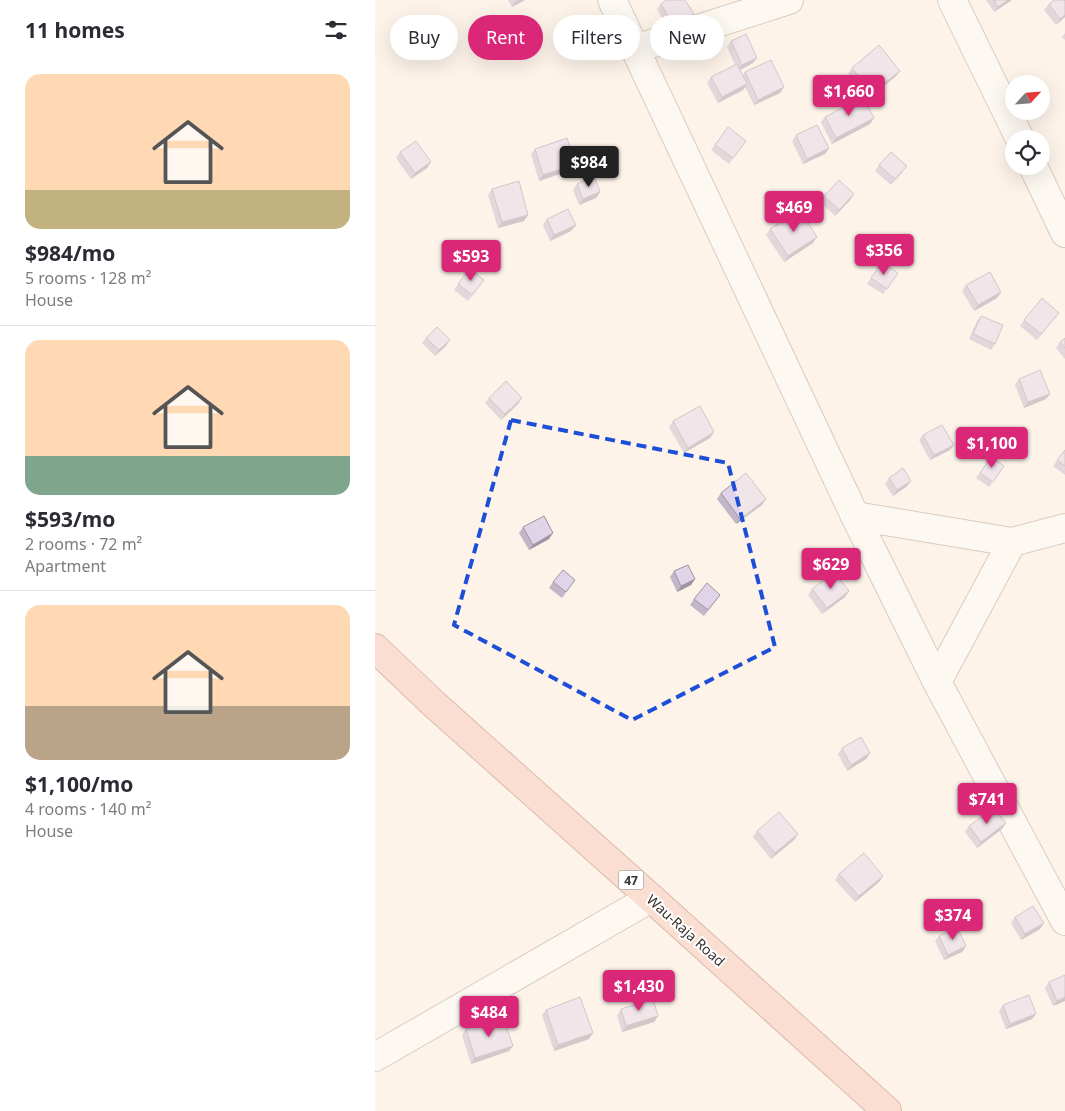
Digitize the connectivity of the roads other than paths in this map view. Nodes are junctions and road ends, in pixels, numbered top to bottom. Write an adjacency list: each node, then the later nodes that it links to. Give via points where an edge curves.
1 (612, 0): 4 (street)
2 (789, 0): 5 (street)
3 (952, 0): 7 (street)
4 (619, 15)
5 (640, 47)
6 (640, 60): 10 (street)
7 (1016, 130)
8 (1037, 175): 9 (street)
9 (1065, 233)
10 (855, 516): 12 (street); 14 (street)
11 (1065, 528): 12 (street)
12 (1012, 542): 14 (street)
13 (375, 648): 15 (main road, Wau-Raja Road / 47)
14 (937, 682): 16 (street)
15 (651, 898): 17 (street); 18 (main road, Wau-Raja Road / 47)
16 (1065, 921)
17 (375, 1057)
18 (887, 1111)

